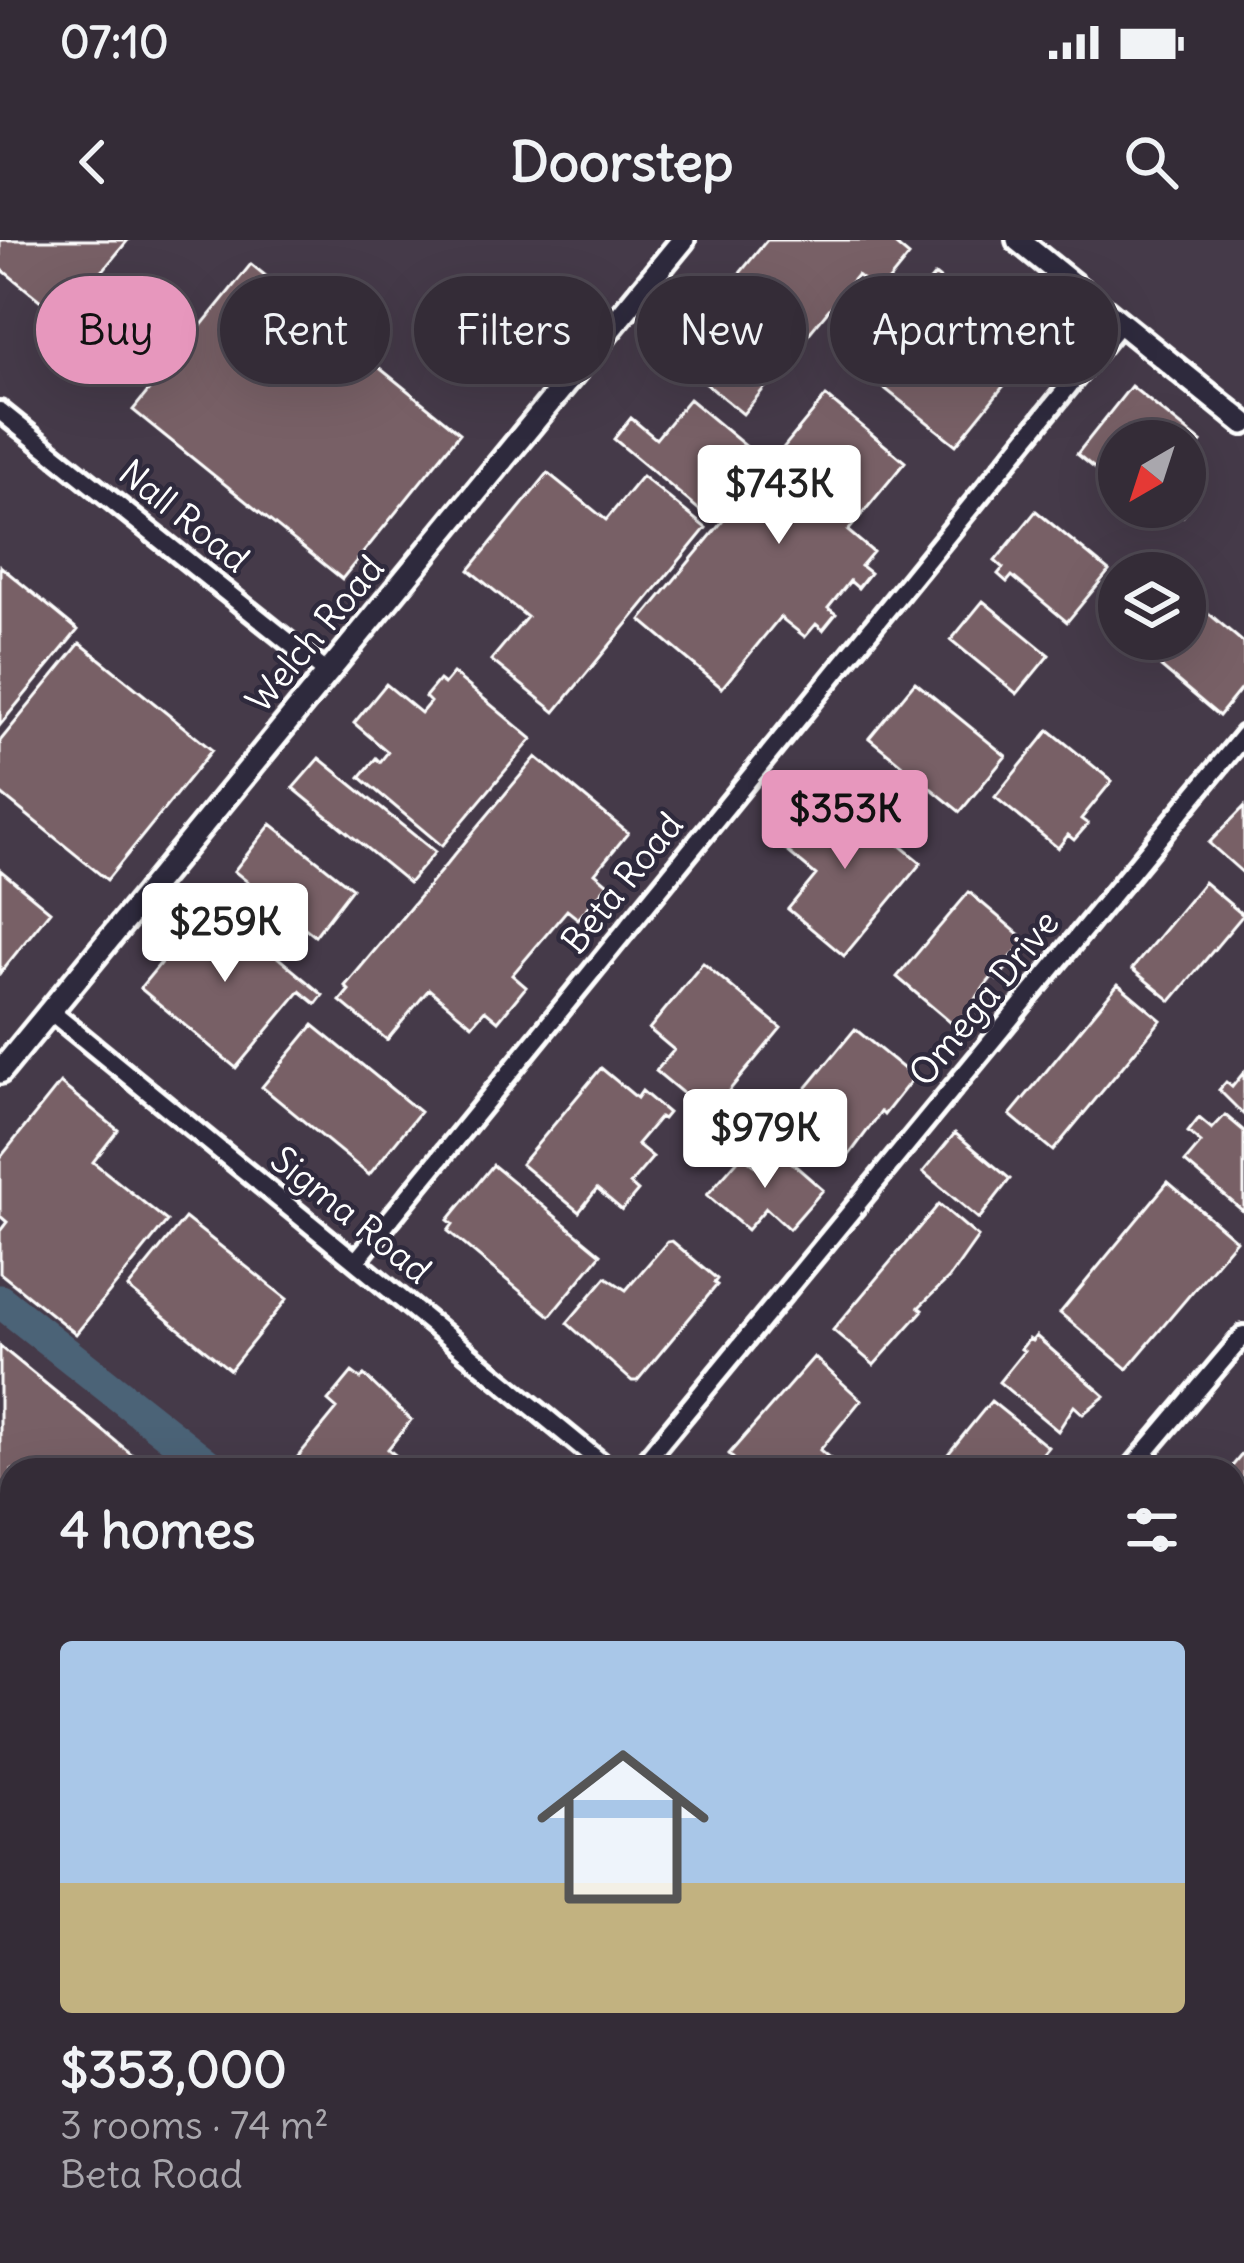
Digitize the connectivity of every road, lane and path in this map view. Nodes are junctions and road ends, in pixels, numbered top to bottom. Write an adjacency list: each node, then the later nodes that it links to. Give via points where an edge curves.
1 (683, 240): 6 (street, Welch Road)
2 (1018, 240): 3 (street)
3 (1120, 323): 5 (street); 10 (street, Beta Road)
4 (0, 411): 6 (street, Nall Road)
5 (1244, 423)
6 (326, 672): 8 (street, Welch Road)
7 (1244, 735): 13 (street, Omega Drive)
8 (50, 1011): 9 (street, Welch Road); 10 (street, Sigma Road)
9 (0, 1072)
10 (356, 1261): 12 (street, Sigma Road)
11 (1244, 1335): 14 (street)
12 (595, 1458)
13 (648, 1458)
14 (1140, 1458)

